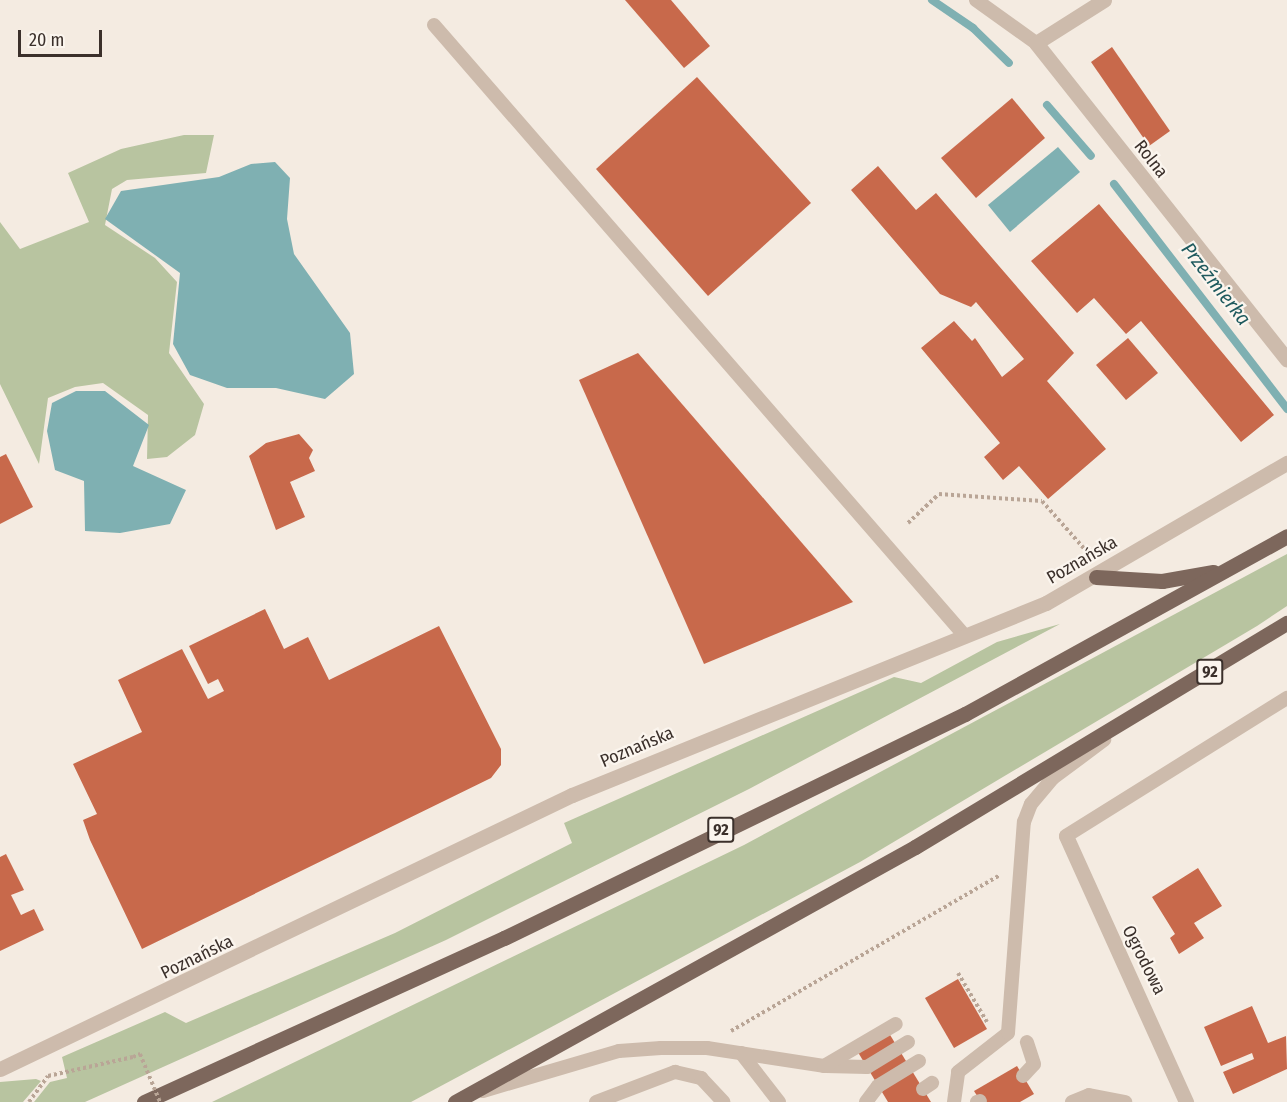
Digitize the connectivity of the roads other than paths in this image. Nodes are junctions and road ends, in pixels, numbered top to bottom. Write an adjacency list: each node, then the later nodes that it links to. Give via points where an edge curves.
1 (976, 0): 4 (lane)
2 (1104, 0): 4 (street)
3 (434, 25): 11 (lane)
4 (1036, 44): 5 (street, Rolna)
5 (1287, 360)
6 (1287, 463): 9 (street, Poznańska)
7 (1287, 536): 8 (main road, 92)
8 (1246, 560): 9 (main road, via 1180,579); 24 (main road, 92, via 965,714 504,938)
9 (1100, 574): 11 (street, Poznańska)
10 (1287, 623): 13 (main road, 92)
11 (964, 635): 21 (street, Poznańska, via 572,795 379,892)
12 (1287, 699): 14 (lane)
13 (1132, 719): 23 (main road, 92, via 741,946); 29 (lane, via 1041,791 1024,822 1008,1033 958,1072)
14 (1066, 836): 32 (street, Ogrodowa)
15 (896, 1024): 20 (lane)
16 (908, 1042): 20 (lane, via 867,1068)
17 (1027, 1042): 22 (lane, via 1034,1064)
18 (741, 1053): 20 (lane); 23 (lane, via 707,1048 619,1051); 27 (lane)
19 (919, 1061): 28 (lane, via 878,1086)
20 (824, 1066)
21 (0, 1069)
22 (1023, 1076)
23 (460, 1099)
24 (144, 1102)
25 (596, 1102): 26 (lane, via 675,1072 701,1078)
26 (723, 1102)
27 (778, 1102)
28 (866, 1102)
29 (954, 1102)
30 (1072, 1102): 31 (lane, via 1089,1095)
31 (1125, 1102)
32 (1186, 1102)

